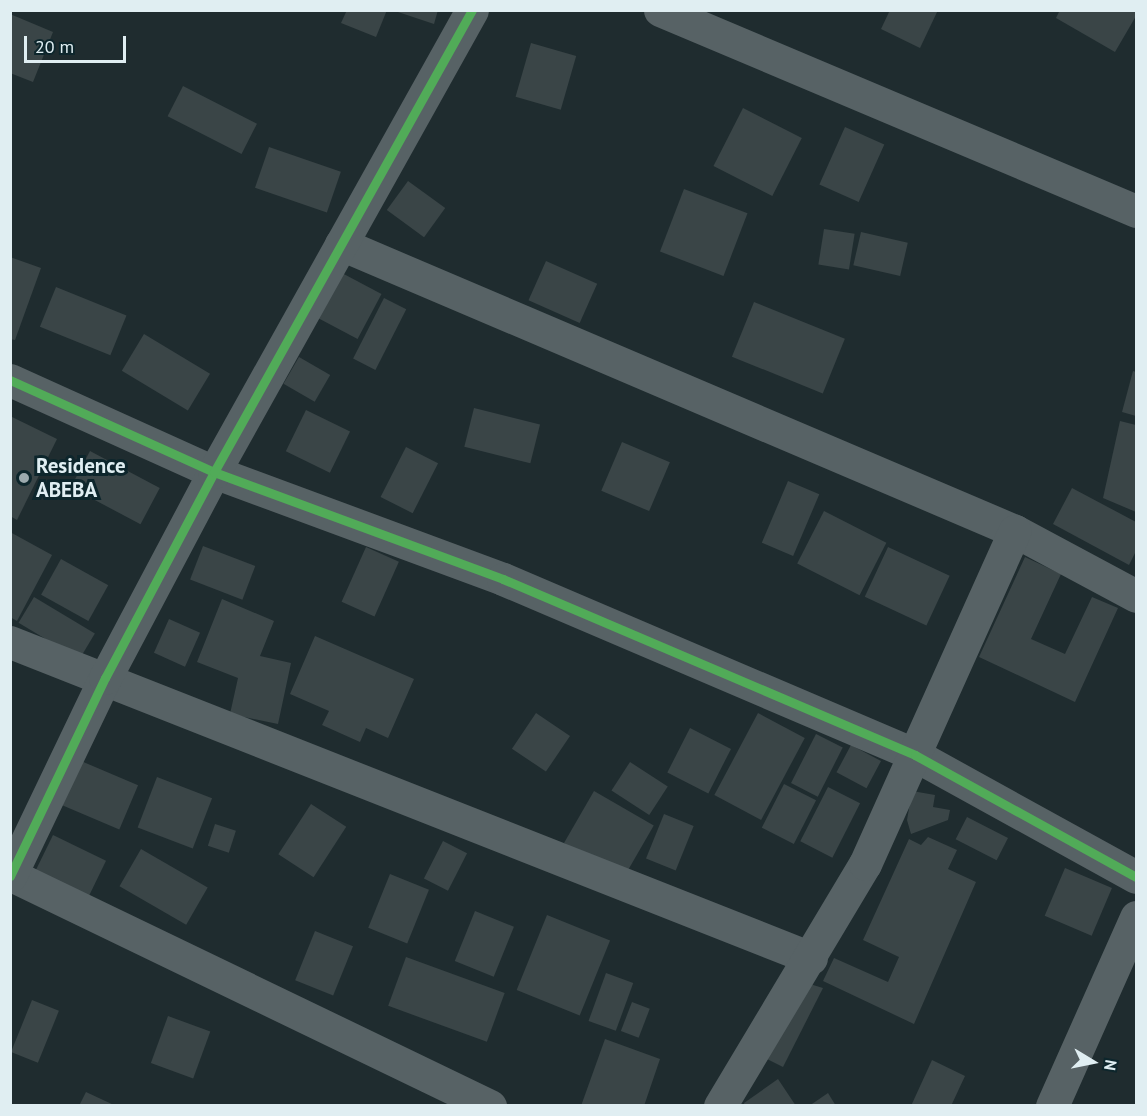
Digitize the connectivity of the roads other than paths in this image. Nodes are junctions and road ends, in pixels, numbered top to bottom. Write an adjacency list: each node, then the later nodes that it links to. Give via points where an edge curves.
1 (471, 10): 4 (street)
2 (660, 10): 3 (street)
3 (1137, 211)
4 (341, 244): 6 (street); 7 (street)
5 (10, 380): 6 (street)
6 (214, 472): 10 (street); 11 (street, via 503,579)
7 (1015, 531): 8 (street); 11 (street)
8 (1137, 596)
9 (10, 642): 10 (street)
10 (105, 678): 12 (street); 15 (street)
11 (915, 755): 13 (street); 15 (street, via 866,864)
12 (11, 876): 16 (street)
13 (1137, 877)
14 (1137, 917): 18 (street)
15 (810, 958): 17 (street)
16 (490, 1106)
17 (720, 1106)
18 (1052, 1106)

